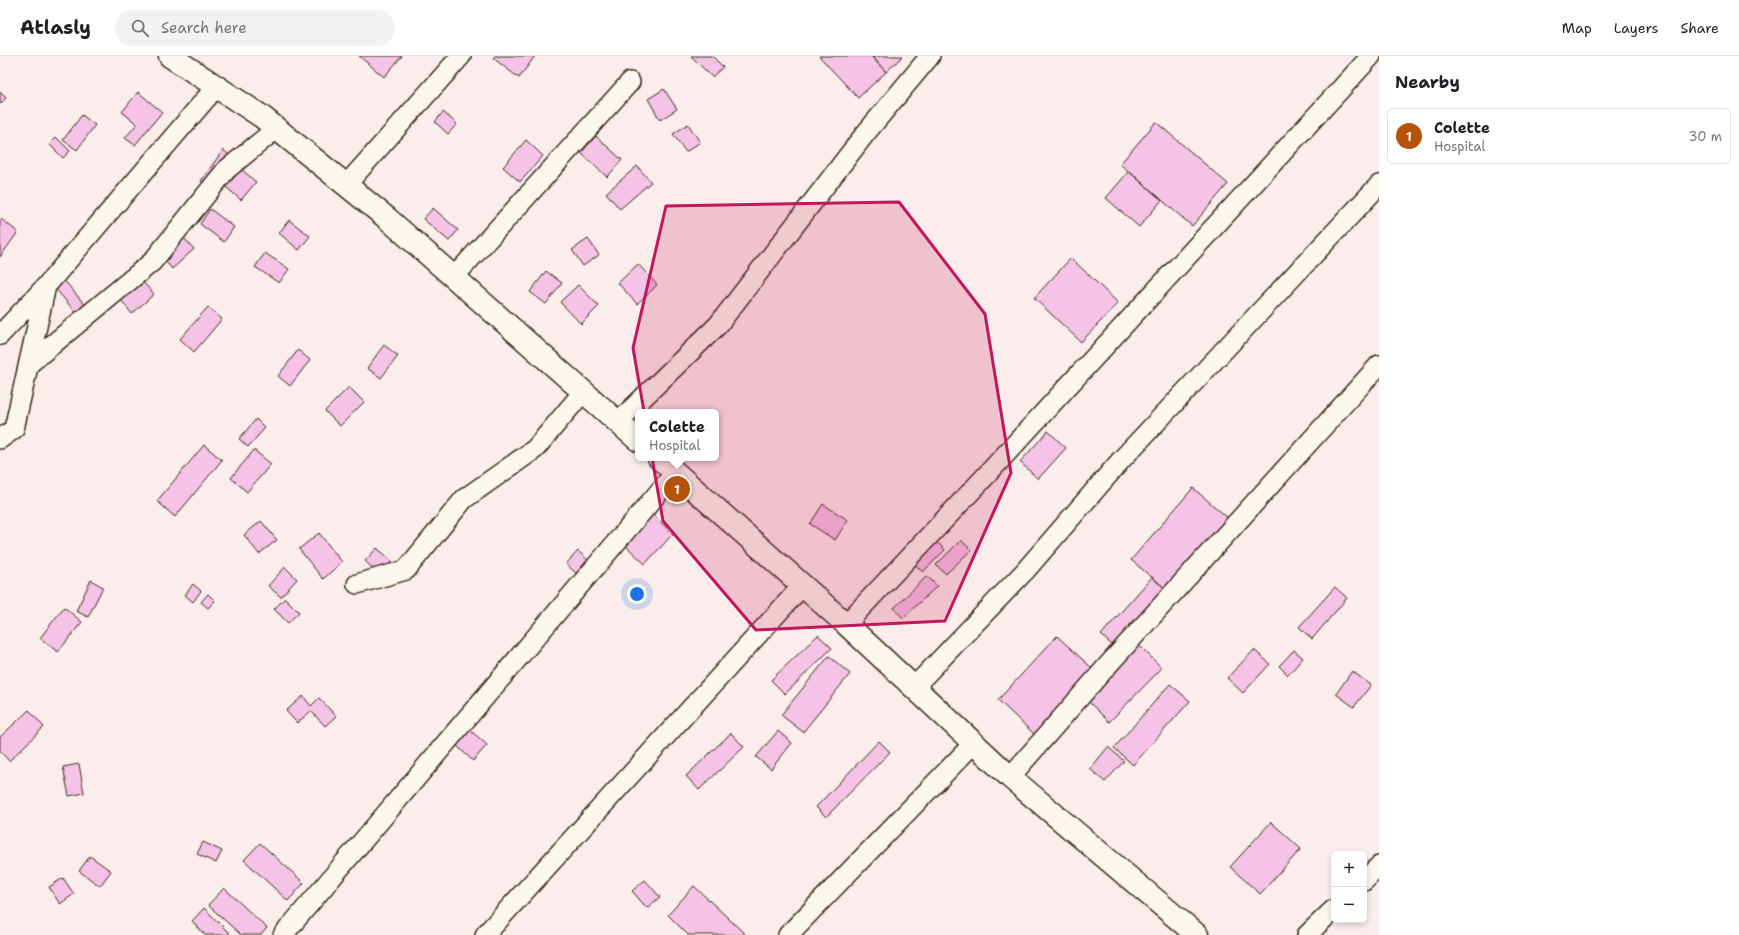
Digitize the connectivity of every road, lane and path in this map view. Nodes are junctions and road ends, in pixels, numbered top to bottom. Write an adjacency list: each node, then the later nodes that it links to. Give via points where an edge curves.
1 (170, 56): 6 (main road)
2 (461, 56): 8 (street)
3 (930, 56): 16 (street, via 865,134 718,325)
4 (1371, 56): 23 (street, via 981,482)
5 (630, 82): 10 (street)
6 (216, 87): 7 (main road, via 261,116); 11 (street)
7 (276, 129): 8 (main road); 13 (street, via 226,170 152,262)
8 (346, 185): 10 (main road)
9 (1379, 185): 24 (street, via 1122,459 1025,570)
10 (454, 277): 15 (main road)
11 (46, 286): 12 (street); 13 (street)
12 (0, 335)
13 (29, 364): 18 (street, via 14,429)
14 (1379, 365): 26 (street)
15 (583, 392): 16 (main road); 21 (street, via 535,449 464,499 406,570)
16 (618, 422): 17 (main road)
17 (635, 437)
18 (0, 439)
19 (662, 461): 20 (main road)
20 (675, 472): 22 (main road); 30 (street)
21 (357, 584)
22 (803, 585): 23 (main road); 31 (street)
23 (846, 624): 24 (main road)
24 (914, 687): 25 (main road)
25 (974, 742): 26 (main road); 32 (street)
26 (1010, 777): 33 (main road)
27 (1379, 866): 28 (street)
28 (1367, 878)
29 (1331, 913): 34 (street)
30 (283, 935)
31 (485, 935)
32 (788, 935)
33 (1197, 935)
34 (1307, 935)

